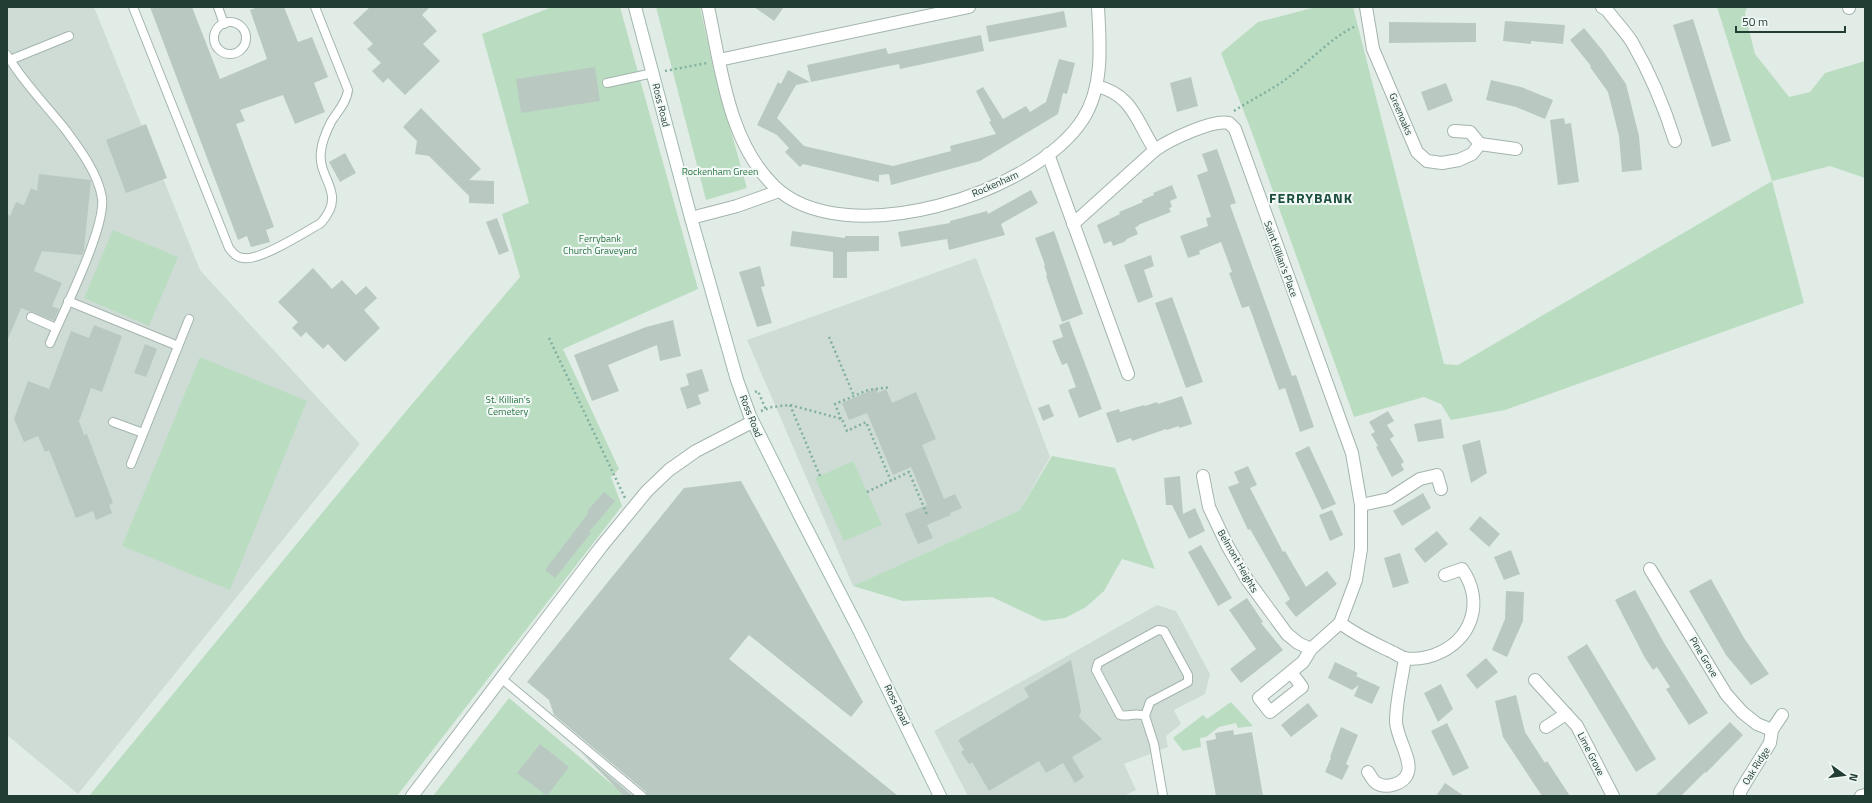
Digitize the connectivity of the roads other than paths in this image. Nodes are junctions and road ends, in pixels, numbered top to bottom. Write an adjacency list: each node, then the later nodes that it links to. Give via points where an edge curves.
1 (133, 7): 3 (lane, via 229,248 236,256 244,259 260,256 321,224 328,216 332,190 321,160 321,151 330,124 346,100 348,90)
2 (218, 7): 10 (lane)
3 (315, 7)
4 (635, 7): 14 (street, Ross Road)
5 (708, 7): 13 (street, Rockenham)
6 (969, 7): 13 (street)
7 (1098, 7): 16 (street, Rockenham, via 1099,60)
8 (1366, 7): 19 (street, Greenoaks, via 1373,49 1417,152 1427,161 1459,160 1472,154)
9 (1602, 7): 18 (street, via 1631,41 1648,70)
10 (224, 24)
11 (69, 36): 12 (lane)
12 (8, 57): 26 (lane, via 30,89 74,142 90,167 100,192 102,208 99,224)
13 (719, 60): 23 (street, Rockenham, via 734,118 744,142 765,176)
14 (653, 73): 15 (lane); 24 (street, Ross Road)
15 (607, 83)
16 (1096, 86): 21 (street, via 1114,91 1124,100); 22 (street, Rockenham, via 1092,102 1083,119 1068,137)
17 (1454, 131): 19 (street, via 1470,132)
18 (1675, 141)
19 (1480, 144): 20 (street)
20 (1516, 149)
21 (1155, 150): 25 (street); 39 (street, Saint Killian's Place, via 1180,136 1215,123 1229,123 1237,134 1352,453)
22 (1048, 154): 23 (street, Rockenham, via 1016,176 982,192 944,204 894,213 827,213 806,206); 25 (street)
23 (779, 191): 24 (street, via 737,206)
24 (691, 218): 33 (street, Ross Road, via 737,380)
25 (1073, 224): 32 (street)
26 (68, 301): 29 (lane); 31 (lane)
27 (31, 317): 29 (lane)
28 (189, 319): 31 (lane)
29 (56, 328): 30 (lane)
30 (50, 343)
31 (178, 346): 35 (lane)
32 (1128, 374)
33 (751, 419): 46 (street, via 684,459 657,480 631,510); 57 (street, Ross Road)
34 (113, 422): 35 (lane)
35 (143, 433): 36 (lane)
36 (131, 464)
37 (1203, 476): 43 (street, Belmont Heights, via 1210,507 1227,545 1246,578 1286,634)
38 (1441, 490): 39 (street, via 1437,474 1420,478 1390,499)
39 (1361, 505): 42 (street, via 1356,580)
40 (1650, 569): 52 (street, Pine Grove, via 1726,694 1757,724)
41 (1445, 575): 44 (street, via 1462,569 1469,579 1474,603 1465,631 1447,650 1426,658)
42 (1340, 623): 43 (street); 44 (street, via 1357,636)
43 (1311, 649): 45 (street, via 1303,662)
44 (1405, 658): 53 (street, via 1396,722 1399,739 1408,760 1408,773 1404,780 1385,785 1375,782)
45 (1291, 672)
46 (502, 679): 55 (street); 56 (lane)
47 (1535, 680): 48 (street, Lime Grove)
48 (1566, 714): 51 (street); 59 (street, Lime Grove, via 1577,726)
49 (1782, 715): 52 (street, Oak Ridge)
50 (1145, 716): 50 (lane, via 1150,702 1188,682 1188,675 1164,631 1158,630 1098,663 1096,670 1120,714 1127,716 1138,713); 58 (lane, via 1154,744)
51 (1546, 727)
52 (1772, 730): 60 (street, Oak Ridge, via 1770,743)
53 (1368, 772)
54 (1865, 794): 61 (street)
55 (412, 796)
56 (642, 796)
57 (940, 796)
58 (1163, 796)
59 (1613, 796)
60 (1740, 796)
61 (1861, 796)

